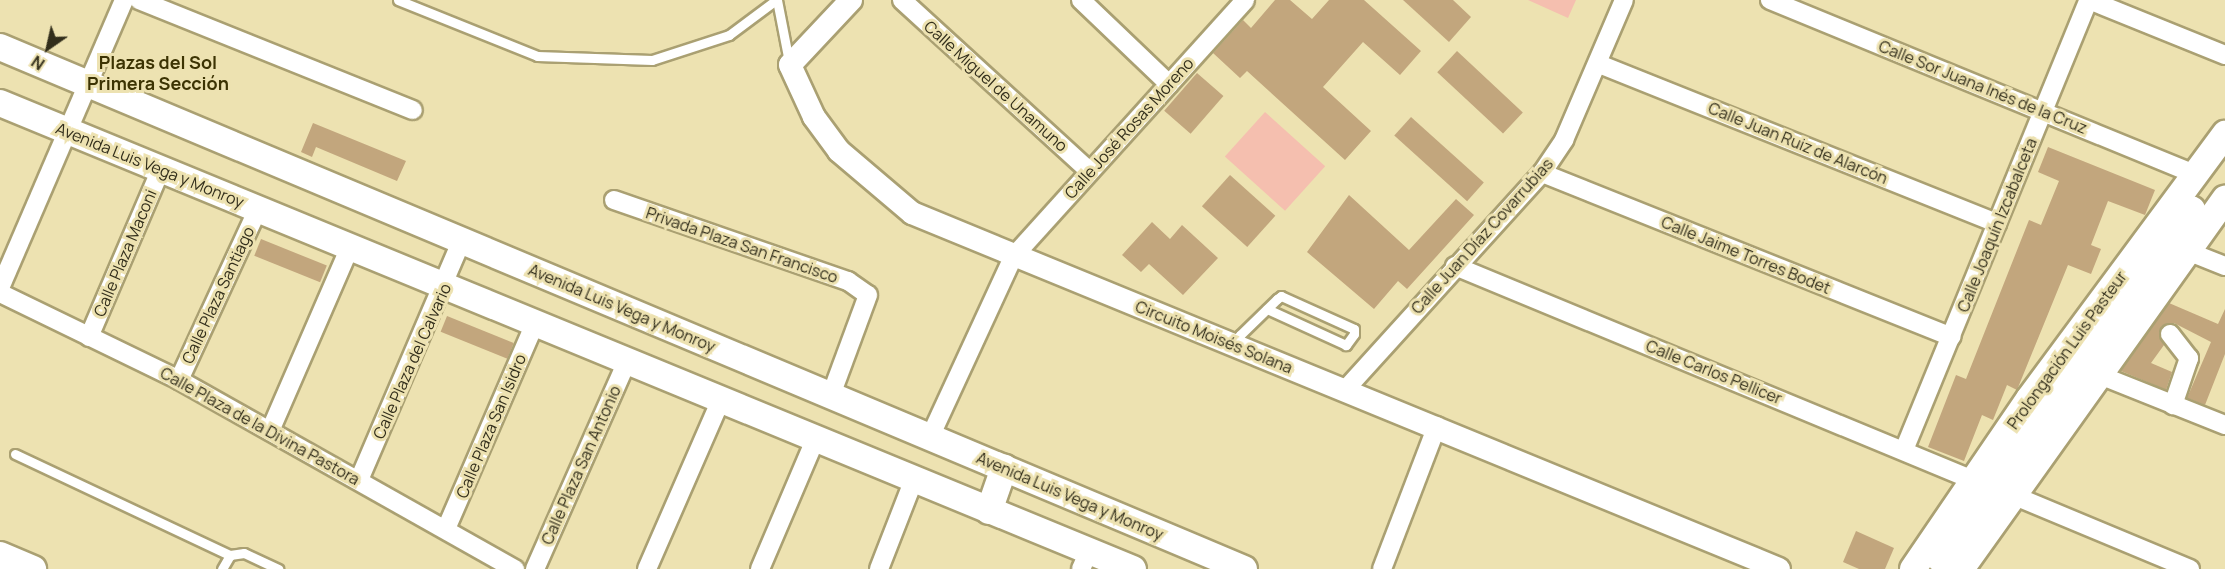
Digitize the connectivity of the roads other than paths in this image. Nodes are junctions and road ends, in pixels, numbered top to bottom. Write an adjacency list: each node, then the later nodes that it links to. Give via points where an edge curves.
1 (124, 0): 16 (street)
2 (139, 0): 19 (street)
3 (398, 0): 4 (lane, via 537,56 652,60 729,34)
4 (776, 0): 14 (lane, via 781,38)
5 (851, 0): 14 (street)
6 (902, 0): 25 (street, Calle Miguel de Unamuno)
7 (1081, 0): 17 (street)
8 (1245, 0): 17 (street, Calle José Rosas Moreno)
9 (1624, 0): 15 (street, Calle Juan Díaz Covarrubias)
10 (1770, 0): 20 (street, Calle Sor Juana Inés de la Cruz)
11 (2089, 0): 13 (street); 20 (street, Calle Joaquín Izcabalceta)
12 (0, 47): 16 (main road, Avenida Luis Vega y Monroy)
13 (2225, 56)
14 (790, 64): 35 (street, Circuito Moisés Solana, via 814,117 839,151 869,180 912,213)
15 (1599, 64): 26 (street, Calle Juan Díaz Covarrubias, via 1564,140); 31 (street, Calle Juan Ruiz de Alarcón)
16 (89, 84): 21 (street); 32 (main road, Avenida Luis Vega y Monroy)
17 (1169, 84): 25 (street, Calle José Rosas Moreno)
18 (0, 103): 21 (main road, Avenida Luis Vega y Monroy)
19 (413, 110)
20 (2043, 112): 27 (street, Calle Sor Juana Inés de la Cruz); 31 (street, Calle Joaquín Izcabalceta)
21 (69, 132): 24 (main road, Avenida Luis Vega y Monroy); 39 (street)
22 (2225, 134): 27 (main road, Prolongación Luis Pasteur)
23 (2225, 164): 84 (main road, Prolongación Luis Pasteur)
24 (161, 169): 30 (main road, Avenida Luis Vega y Monroy); 44 (street, Calle Plaza Maconi)
25 (1089, 171): 35 (street, Calle José Rosas Moreno)
26 (1542, 173): 36 (street, Calle Juan Díaz Covarrubias); 45 (street, Calle Jaime Torres Bodet)
27 (2196, 175): 64 (main road, Prolongación Luis Pasteur)
28 (2225, 199): 34 (main road)
29 (614, 200): 51 (street, Privada Plaza San Francisco, via 848,281 868,295)
30 (258, 209): 33 (main road, Avenida Luis Vega y Monroy); 49 (street, Calle Plaza Santiago)
31 (1997, 223): 45 (street, Calle Joaquín Izcabalceta)
32 (462, 240): 38 (street, Calle Plaza del Calvario); 51 (main road, Avenida Luis Vega y Monroy)
33 (350, 247): 38 (main road, Avenida Luis Vega y Monroy); 56 (street)
34 (2187, 251): 37 (street); 48 (main road)
35 (1013, 257): 46 (street, Circuito Moisés Solana); 57 (street, Calle José Rosas Moreno)
36 (1455, 266): 50 (street, Calle Juan Díaz Covarrubias); 59 (street, Calle Carlos Pellicer)
37 (2225, 266)
38 (445, 286): 42 (main road, Avenida Luis Vega y Monroy); 63 (street, Calle Plaza del Calvario)
39 (0, 288)
40 (0, 293): 44 (street, Calle Plaza de la Divina Pastora)
41 (1267, 309): 41 (lane, via 1346,345 1354,334 1353,329 1287,298 1277,299); 46 (lane)
42 (535, 323): 47 (main road, Avenida Luis Vega y Monroy); 67 (street, Calle Plaza San Isidro)
43 (2170, 334): 53 (street, via 2189,358)
44 (89, 337): 49 (street, Calle Plaza de la Divina Pastora)
45 (1951, 337): 59 (street, Calle Joaquín Izcabalceta)
46 (1233, 345): 50 (street, Circuito Moisés Solana)
47 (627, 361): 52 (main road, Avenida Luis Vega y Monroy); 75 (street, Calle Plaza San Antonio)
48 (2097, 374): 53 (street); 65 (main road)
49 (179, 380): 56 (street, Calle Plaza de la Divina Pastora)
50 (1344, 390): 55 (street, Circuito Moisés Solana)
51 (831, 395): 57 (main road, Avenida Luis Vega y Monroy)
52 (721, 400): 58 (main road, Avenida Luis Vega y Monroy); 76 (street)
53 (2173, 405): 54 (street)
54 (2225, 425)
55 (1437, 426): 81 (street); 82 (street, Circuito Moisés Solana)
56 (270, 431): 63 (street, Calle Plaza de la Divina Pastora)
57 (930, 437): 61 (main road, Avenida Luis Vega y Monroy)
58 (816, 438): 62 (main road, Avenida Luis Vega y Monroy); 77 (street)
59 (1904, 450): 64 (street, Calle Carlos Pellicer)
60 (15, 454): 69 (lane)
61 (1004, 468): 66 (main road); 80 (main road, Avenida Luis Vega y Monroy)
62 (914, 479): 66 (main road, Avenida Luis Vega y Monroy); 78 (street)
63 (360, 480): 67 (street, Calle Plaza de la Divina Pastora)
64 (1973, 480): 83 (main road, Prolongación Luis Pasteur)
65 (2010, 494): 85 (main road); 86 (street)
66 (989, 511): 70 (main road, Avenida Luis Vega y Monroy)
67 (446, 529): 74 (street, Calle Plaza de la Divina Pastora)
68 (0, 555): 71 (main road)
69 (230, 555): 72 (lane); 73 (lane, via 244,553)
70 (1085, 560): 79 (main road, Avenida Luis Vega y Monroy)
71 (33, 569)
72 (222, 569)
73 (279, 569)
74 (515, 569)
75 (535, 569)
76 (647, 569)
77 (760, 569)
78 (879, 569)
79 (1133, 569)
80 (1244, 569)
81 (1382, 569)
82 (1779, 569)
83 (1913, 569)
84 (1932, 569)
85 (1961, 569)
86 (2190, 569)

